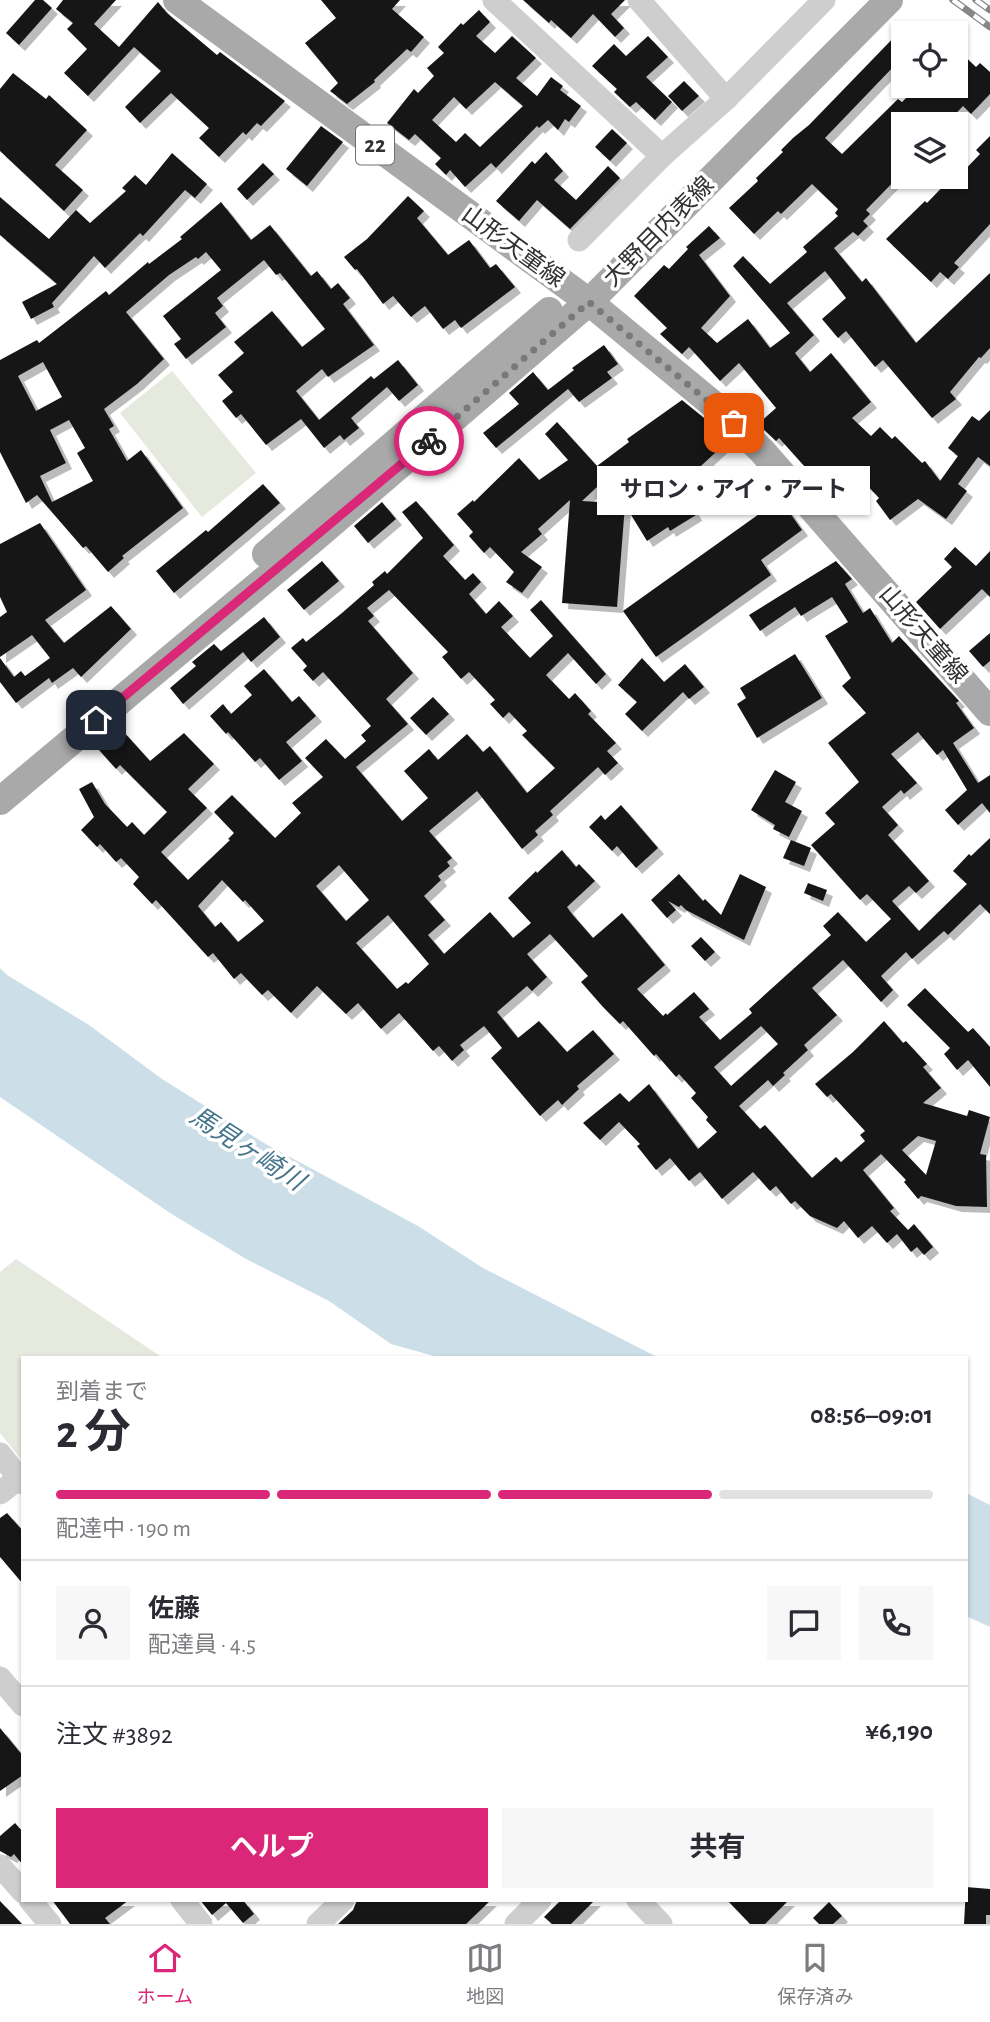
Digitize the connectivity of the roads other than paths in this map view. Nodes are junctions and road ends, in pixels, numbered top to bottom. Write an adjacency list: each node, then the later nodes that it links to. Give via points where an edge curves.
1 (177, 0): 10 (main road, 山形天童線 / 22)
2 (494, 0): 8 (street)
3 (639, 0): 7 (street)
4 (824, 0): 7 (street)
5 (862, 0): 10 (main road, 大野目内表線, via 651,216)
6 (889, 0): 10 (main road, 大野目内表線)
7 (726, 99): 8 (street)
8 (663, 156): 9 (street)
9 (579, 240)
10 (580, 297): 11 (main road, 山形天童線 / 22, via 720,410 762,451); 12 (main road, 大野目内表線)
11 (990, 712)
12 (26, 768): 13 (main road); 14 (main road)
13 (0, 780)
14 (0, 801)
15 (0, 1454): 16 (street)
16 (21, 1480): 17 (street)
17 (0, 1493)
18 (0, 1678): 19 (street)
19 (21, 1703)
20 (0, 1866): 21 (street)
21 (21, 1890)
22 (32, 1902): 27 (street)
23 (184, 1902): 28 (street)
24 (341, 1902): 29 (street)
25 (538, 1902): 30 (street)
26 (640, 1902): 31 (street)
27 (50, 1924)
28 (201, 1924)
29 (318, 1924)
30 (516, 1924)
31 (661, 1924)

